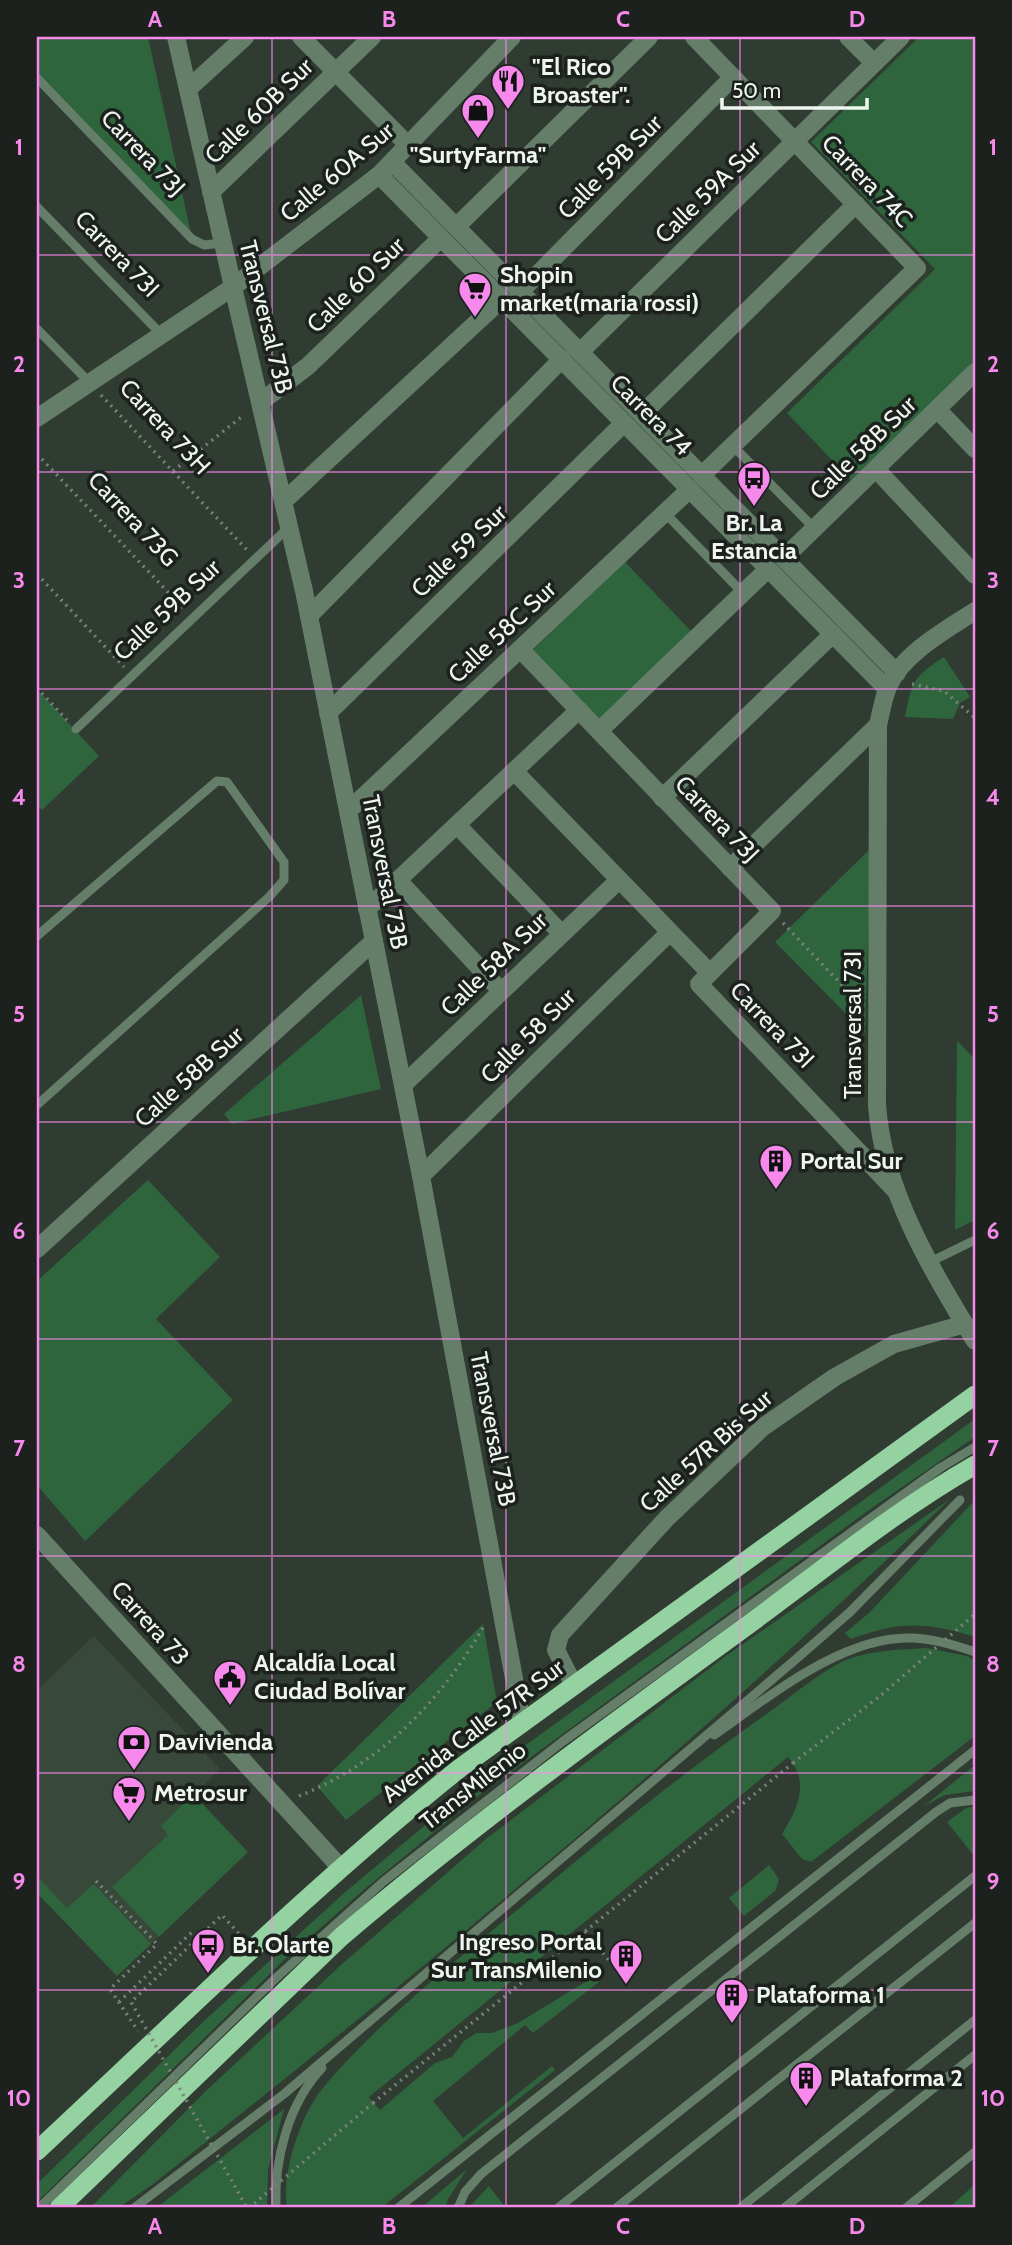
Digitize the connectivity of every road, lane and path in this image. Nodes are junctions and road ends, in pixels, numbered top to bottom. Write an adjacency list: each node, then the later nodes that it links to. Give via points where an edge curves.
1 (176, 37): 14 (street, Transversal 73B)
2 (245, 37): 14 (street)
3 (301, 37): 11 (street)
4 (372, 37): 11 (street, Calle 60B Sur)
5 (512, 37): 16 (street, Calle 60A Sur)
6 (649, 37): 22 (street)
7 (694, 37): 12 (street, Carrera 74C)
8 (848, 37): 10 (street)
9 (901, 37): 10 (street, Calle 59A Sur)
10 (874, 63): 15 (street, Calle 59A Sur)
11 (336, 71): 16 (street); 19 (street, Calle 60B Sur)
12 (733, 77): 15 (street, Carrera 74C); 26 (street, Calle 59B Sur)
13 (37, 78): 24 (lane, Carrera 73J, via 192,239 204,245)
14 (188, 89): 19 (street, Transversal 73B)
15 (795, 141): 20 (street, Carrera 74C); 30 (street, Calle 59A Sur)
16 (409, 146): 17 (street, Calle 60A Sur)
17 (393, 163): 18 (street, Calle 60A Sur); 22 (street, Carrera 74)
18 (379, 175): 23 (street, Carrera 74); 25 (street, Calle 60A Sur)
19 (211, 192): 24 (street, Transversal 73B)
20 (856, 204): 36 (street); 39 (street, Carrera 74C, via 917,268)
21 (37, 207): 29 (lane, Carrera 73I)
22 (457, 226): 26 (street, Carrera 74)
23 (441, 238): 27 (street, Carrera 74); 34 (street, Calle 60 Sur, via 308,366)
24 (222, 243): 25 (street, Transversal 73B)
25 (233, 287): 29 (street, Calle 60A Sur); 34 (street, Transversal 73B)
26 (521, 291): 30 (street, Carrera 74)
27 (502, 299): 31 (street, Carrera 74); 46 (street)
28 (37, 329): 33 (lane, Carrera 73H)
29 (162, 335): 33 (street, Calle 60A Sur)
30 (580, 352): 36 (street, Carrera 74)
31 (562, 359): 38 (street, Carrera 74); 57 (street)
32 (975, 372): 35 (street, Calle 58B Sur)
33 (90, 383): 37 (street, Calle 60A Sur); 43 (path, Carrera 73H)
34 (262, 401): 43 (path); 46 (street, Transversal 73B)
35 (937, 409): 40 (street); 42 (street, Calle 58B Sur)
36 (642, 414): 44 (street, Carrera 74)
37 (37, 418)
38 (624, 423): 45 (street, Carrera 74); 65 (street, Calle 59 Sur)
39 (733, 446): 44 (street); 49 (lane)
40 (975, 449)
41 (37, 454): 58 (path, Carrera 73G)
42 (876, 469): 49 (street, Calle 58B Sur); 54 (street)
43 (173, 471): 51 (path, Carrera 73H)
44 (702, 475): 50 (street, Carrera 74)
45 (690, 489): 47 (street, Calle 58C Sur); 52 (street, Carrera 74)
46 (285, 500): 48 (street, Transversal 73B)
47 (666, 513): 55 (lane); 60 (street, Calle 58C Sur)
48 (290, 526): 51 (lane, Calle 59B Sur); 57 (street, Transversal 73B)
49 (815, 528): 50 (street, Calle 58B Sur)
50 (784, 558): 62 (street, Carrera 74)
51 (256, 559): 58 (lane, Calle 59B Sur)
52 (768, 569): 55 (street); 59 (street, Carrera 74)
53 (37, 574): 61 (path)
54 (975, 575)
55 (743, 593): 69 (street)
56 (975, 611): 62 (street, via 924,647)
57 (309, 616): 65 (street, Transversal 73B)
58 (193, 619): 61 (lane, Calle 59B Sur)
59 (833, 634): 62 (street, Carrera 74); 71 (street)
60 (520, 649): 64 (street, Carrera 73J); 72 (street, Calle 58C Sur)
61 (132, 676): 68 (lane, Calle 59B Sur)
62 (892, 681): 66 (path, via 944,691); 67 (street, Transversal 73I)
63 (37, 688): 68 (path)
64 (579, 710): 69 (street, Carrera 73J); 70 (street)
65 (328, 713): 72 (street, Transversal 73B)
66 (975, 719)
67 (878, 725): 74 (street); 85 (street, Transversal 73I)
68 (76, 729)
69 (599, 732): 71 (street, Carrera 73J)
70 (514, 771): 73 (street); 76 (street, Carrera 73I)
71 (663, 798): 74 (street, Carrera 73J)
72 (348, 811): 77 (street, Transversal 73B)
73 (457, 825): 75 (street); 80 (street)
74 (730, 868): 78 (street, Carrera 73J)
75 (398, 880): 77 (street); 84 (street)
76 (619, 880): 79 (street, Carrera 73I); 80 (street, Calle 58A Sur)
77 (367, 909): 82 (street, Transversal 73B)
78 (772, 911): 83 (street); 85 (path)
79 (670, 932): 83 (street, Carrera 73I); 88 (street, Calle 58 Sur)
80 (562, 934): 84 (street, Calle 58A Sur)
81 (37, 936): 87 (lane, via 217,781 227,782 284,862 284,880 269,897)
82 (374, 941): 86 (street, Transversal 73B); 91 (street, Calle 58B Sur)
83 (704, 978): 89 (street, Carrera 73I)
84 (501, 991): 86 (street, Calle 58A Sur)
85 (878, 1023): 89 (street, Transversal 73I, via 879,1127)
86 (403, 1085): 88 (street, Transversal 73B)
87 (37, 1105)
88 (421, 1176): 100 (street, Transversal 73B)
89 (896, 1191): 92 (street, Transversal 73I)
90 (975, 1240): 92 (lane)
91 (37, 1249)
92 (930, 1262): 93 (street, Transversal 73I)
93 (965, 1324): 94 (street, Transversal 73I); 103 (street, Calle 57R Bis Sur, via 894,1344 835,1377 763,1427 708,1476 560,1635 556,1650)
94 (975, 1341)
95 (975, 1395): 103 (highway, Avenida Calle 57R Sur)
96 (975, 1447): 124 (lane, TransMilenio, via 468,1813 384,1881 278,1976)
97 (975, 1465): 125 (highway, via 892,1520 550,1769 385,1900)
98 (960, 1500): 106 (lane, via 850,1612)
99 (37, 1535): 108 (street, Carrera 73)
100 (499, 1597): 104 (street, Transversal 73B); 108 (path, via 447,1682 393,1741 352,1771)
101 (975, 1614): 113 (path, bridge, via 880,1696)
102 (975, 1652): 106 (lane, via 911,1638 872,1642 802,1676)
103 (574, 1685): 104 (highway, Avenida Calle 57R Sur)
104 (522, 1723): 109 (highway, Avenida Calle 57R Sur)
105 (975, 1750): 129 (lane)
106 (675, 1762): 119 (lane)
107 (975, 1800): 130 (lane, via 950,1803 919,1825 481,2174)
108 (281, 1803): 109 (street, Carrera 73)
109 (340, 1867): 115 (highway, Avenida Calle 57R Sur)
110 (975, 1876): 131 (lane)
111 (96, 1881): 117 (path, via 157,1944 110,1989)
112 (975, 1923): 132 (lane)
113 (585, 1931): 116 (path); 127 (path, bridge)
114 (198, 1938): 115 (path, via 222,1915); 117 (path, bridge, via 192,1932); 127 (path, bridge, via 131,2002)
115 (252, 1948): 120 (highway, Avenida Calle 57R Sur)
116 (611, 1963)
117 (119, 2002): 120 (path)
118 (975, 2020): 133 (lane)
119 (355, 2034): 126 (lane, via 205,2157); 128 (lane, via 316,2074 294,2110 277,2175)
120 (148, 2048): 122 (highway, Avenida Calle 57R Sur)
121 (975, 2055): 134 (lane)
122 (37, 2151)
123 (975, 2152): 135 (lane)
124 (39, 2208)
125 (59, 2208)
126 (134, 2208)
127 (248, 2208)
128 (276, 2208)
129 (398, 2208)
130 (458, 2208)
131 (558, 2208)
132 (616, 2208)
133 (740, 2208)
134 (784, 2208)
135 (906, 2208)

